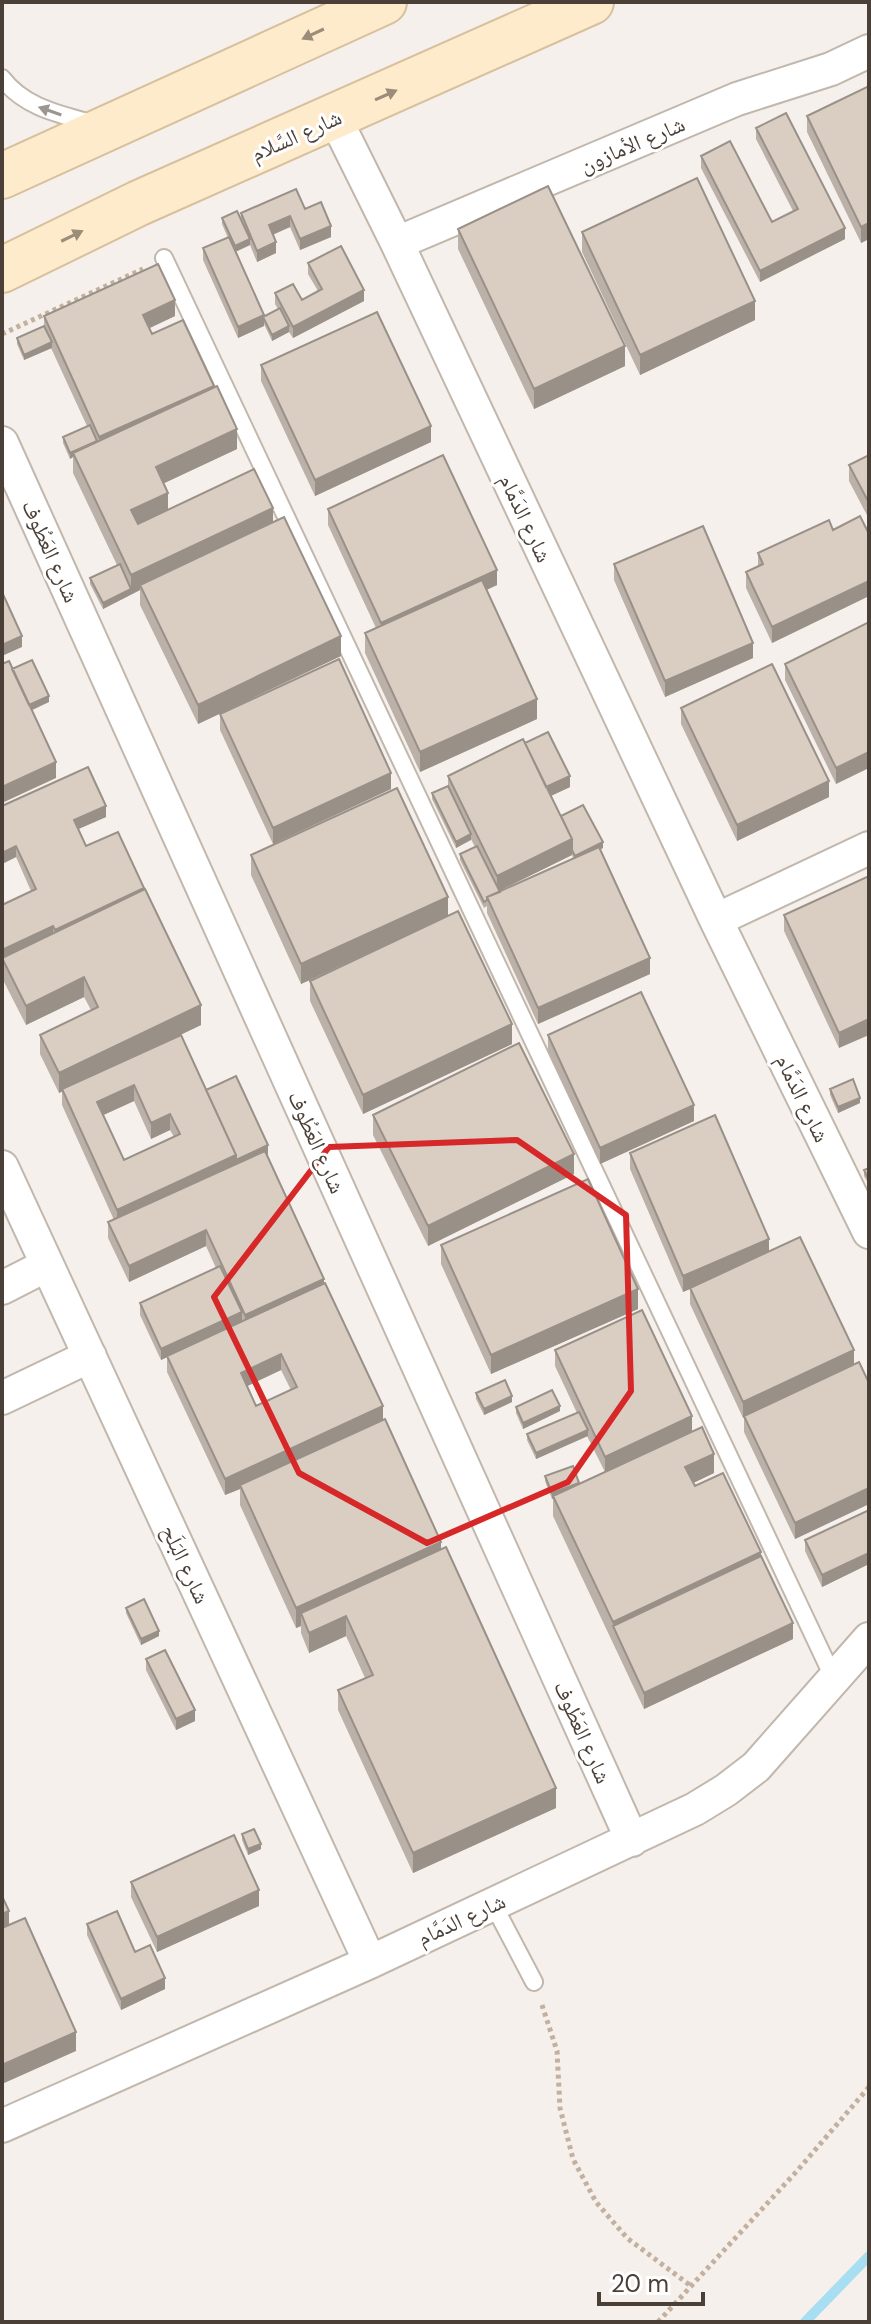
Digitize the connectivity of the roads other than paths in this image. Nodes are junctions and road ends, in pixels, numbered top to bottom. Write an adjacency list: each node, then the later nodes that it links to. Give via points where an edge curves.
1 (384, 2): 6 (street, one-way to 6)
2 (591, 2): 5 (street, شارع السَّلام, one-way to 2)
3 (869, 51): 8 (street, شارع الأمازون, via 737,99)
4 (2, 78): 6 (lane, one-way to 4, via 43,109 19,96)
5 (335, 118): 8 (street, شارع الدَمَّام); 10 (street, شارع السَّلام, one-way to 5, via 139,203)
6 (107, 128): 7 (street)
7 (2, 176)
8 (397, 243): 13 (street, شارع الدَمَّام)
9 (164, 258): 21 (lane)
10 (2, 270)
11 (2, 443): 22 (street, شارع العَطُوف)
12 (869, 848): 13 (street)
13 (716, 920): 15 (street, شارع الدَمَّام)
14 (2, 1167): 16 (street, شارع البَلَح)
15 (869, 1232)
16 (47, 1265): 17 (street); 18 (street, شارع البَلَح)
17 (2, 1288)
18 (90, 1356): 19 (street); 24 (street, شارع البَلَح)
19 (2, 1398)
20 (869, 1639): 21 (street, شارع الدَمَّام)
21 (834, 1679): 22 (street, شارع الدَمَّام, via 756,1767 695,1809)
22 (632, 1840): 23 (street, شارع الدَمَّام)
23 (493, 1904): 24 (street, شارع الدَمَّام); 25 (lane)
24 (370, 1962): 26 (street, شارع الدَمَّام)
25 (534, 1982)
26 (2, 2126)

